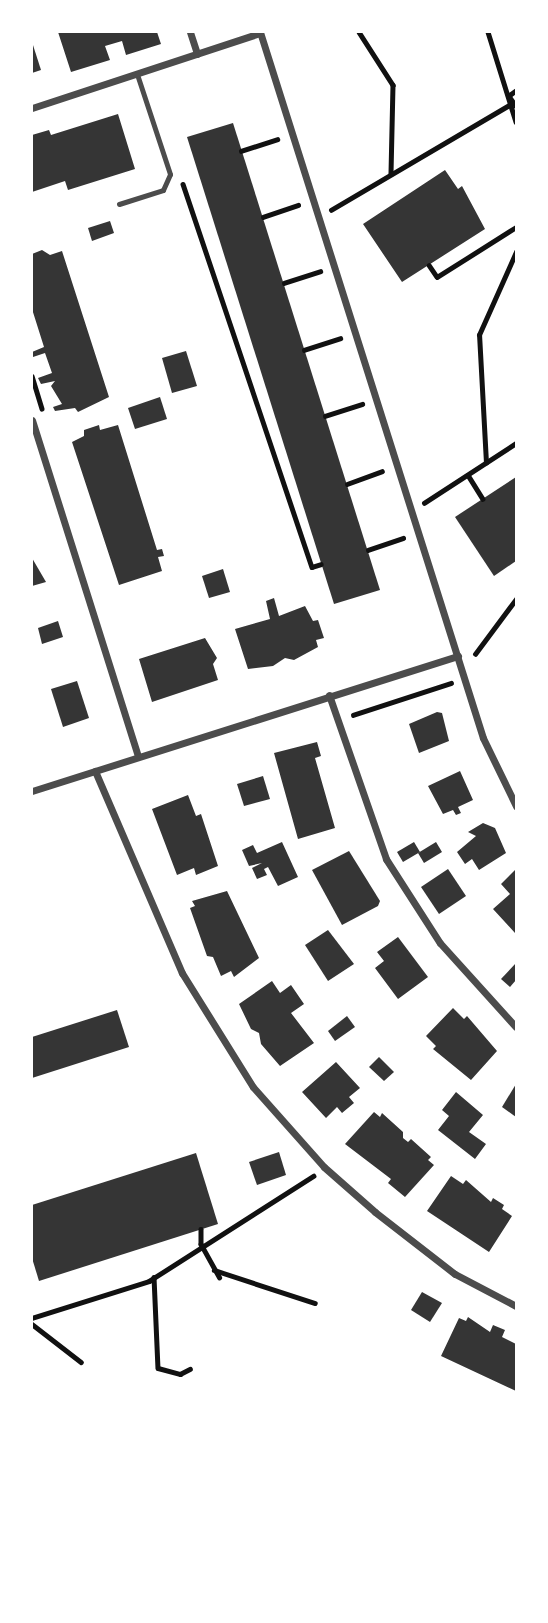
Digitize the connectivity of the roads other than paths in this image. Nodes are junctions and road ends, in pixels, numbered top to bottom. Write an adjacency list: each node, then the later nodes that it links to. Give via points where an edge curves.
1 (190, 32): 3 (street)
2 (260, 32): 3 (street); 8 (street)
3 (197, 54): 4 (street)
4 (138, 74): 5 (street); 6 (lane, via 170,174 163,190)
5 (32, 108)
6 (119, 204)
7 (32, 420): 10 (street)
8 (458, 656): 9 (street); 13 (street, via 483,737)
9 (329, 695): 10 (street); 14 (street, via 386,859 440,943)
10 (138, 756): 11 (street)
11 (95, 771): 12 (street); 15 (street, via 182,973 253,1087 324,1167 375,1212 455,1273)
12 (32, 791)
13 (516, 806)
14 (516, 1027)
15 (516, 1306)

